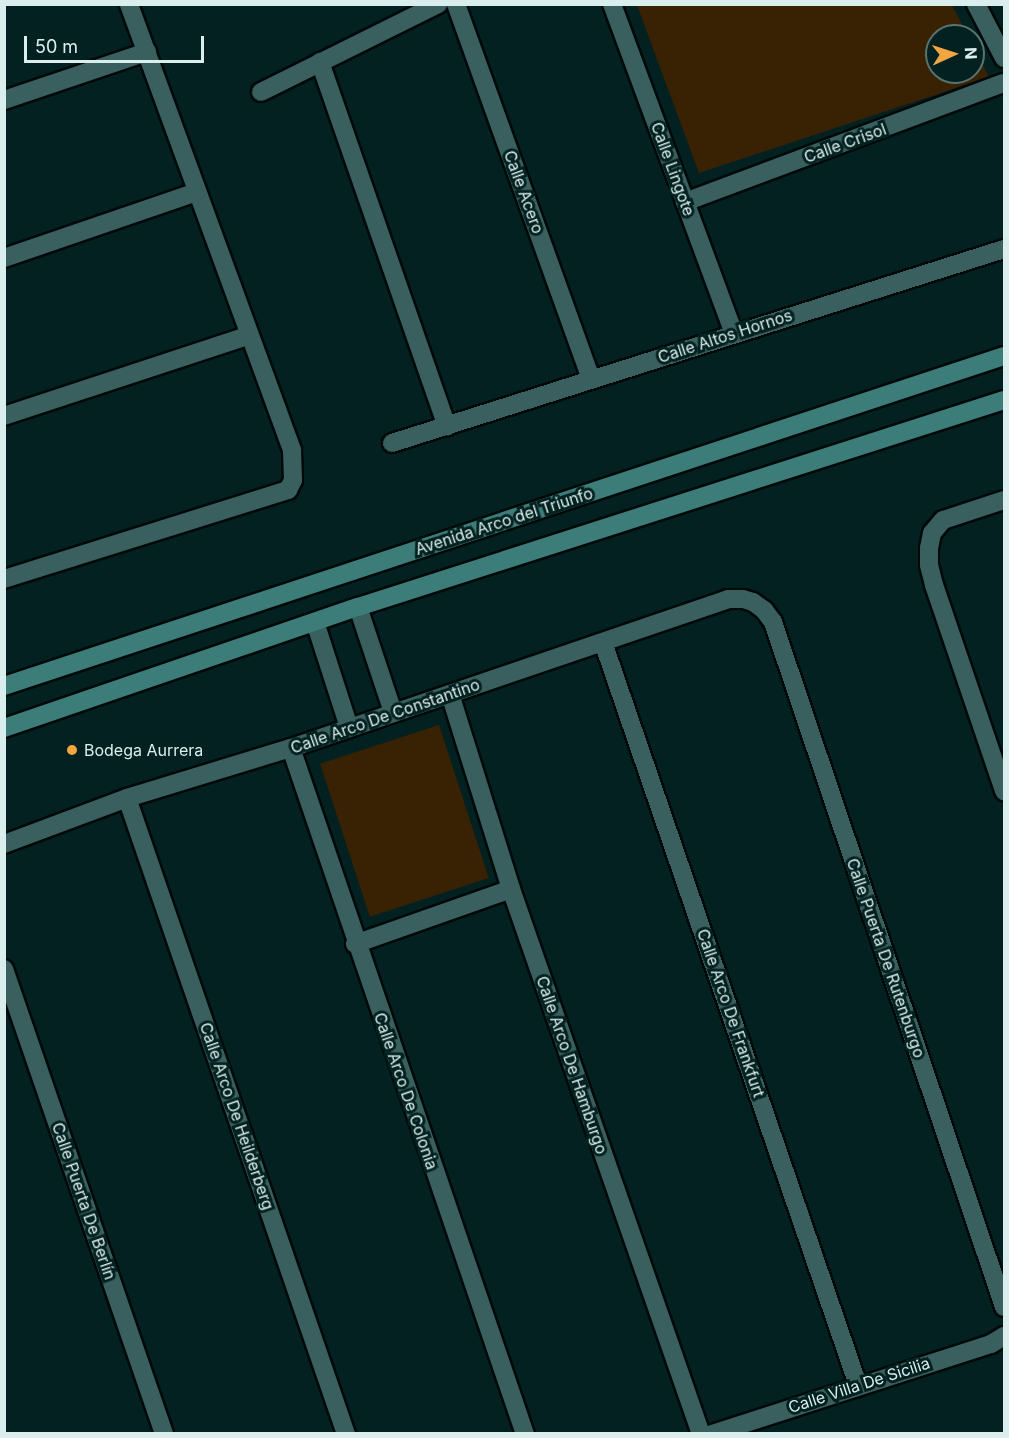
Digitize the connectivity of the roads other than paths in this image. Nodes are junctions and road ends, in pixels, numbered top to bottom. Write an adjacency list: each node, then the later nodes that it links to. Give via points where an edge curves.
1 (129, 4): 6 (street)
2 (438, 4): 8 (street)
3 (456, 4): 19 (street, Calle Acero)
4 (612, 4): 13 (street, Calle Lingote)
5 (984, 7): 7 (street)
6 (147, 52): 11 (street); 12 (street)
7 (1004, 55)
8 (320, 62): 10 (street); 22 (street)
9 (1005, 83): 13 (street, Calle Crisol)
10 (261, 92)
11 (4, 100)
12 (197, 192): 15 (street); 17 (street)
13 (685, 202): 16 (street, Calle Lingote)
14 (1005, 249): 16 (street, Calle Altos Hornos)
15 (4, 258)
16 (734, 333): 19 (street, Calle Altos Hornos)
17 (248, 336): 21 (street); 25 (street, via 292,450 295,474 288,490)
18 (1005, 356): 30 (street, Avenida Arco del Triunfo)
19 (591, 379): 22 (street, Calle Altos Hornos)
20 (1005, 400): 26 (street)
21 (4, 416)
22 (447, 427): 23 (street, Calle Altos Hornos)
23 (392, 443)
24 (1005, 500): 36 (street, via 943,520 932,533 929,565)
25 (4, 579)
26 (358, 607): 28 (street); 32 (street)
27 (764, 610): 29 (street, Calle Arco De Constantino, via 743,599 728,599); 42 (street, Calle Puerta De Rutenburgo, via 773,622)
28 (315, 622): 33 (street); 34 (street)
29 (603, 642): 31 (street, Calle Arco De Constantino); 44 (street, Calle Arco De Frankfurt)
30 (4, 686)
31 (450, 694): 32 (street, Calle Arco De Constantino); 39 (street, Calle Arco De Hamburgo)
32 (393, 712): 33 (street, Calle Arco De Constantino)
33 (349, 726): 35 (street, Calle Arco De Constantino)
34 (4, 728)
35 (291, 748): 37 (street, Calle Arco De Constantino); 40 (street, Calle Arco De Colonia)
36 (1005, 791)
37 (127, 798): 38 (street, Calle Arco De Constantino); 46 (street, Calle Arco De Heilderberg)
38 (4, 844)
39 (511, 889): 40 (street); 48 (street, Calle Arco De Hamburgo)
40 (355, 944): 47 (street, Calle Arco De Colonia)
41 (4, 969): 45 (street, Calle Puerta De Berlín)
42 (1005, 1307)
43 (1005, 1336): 44 (street, Calle Villa De Sicilia, via 991,1344)
44 (858, 1385): 49 (street, Calle Villa De Sicilia)
45 (164, 1434)
46 (346, 1434)
47 (525, 1434)
48 (701, 1434)
49 (712, 1434)

